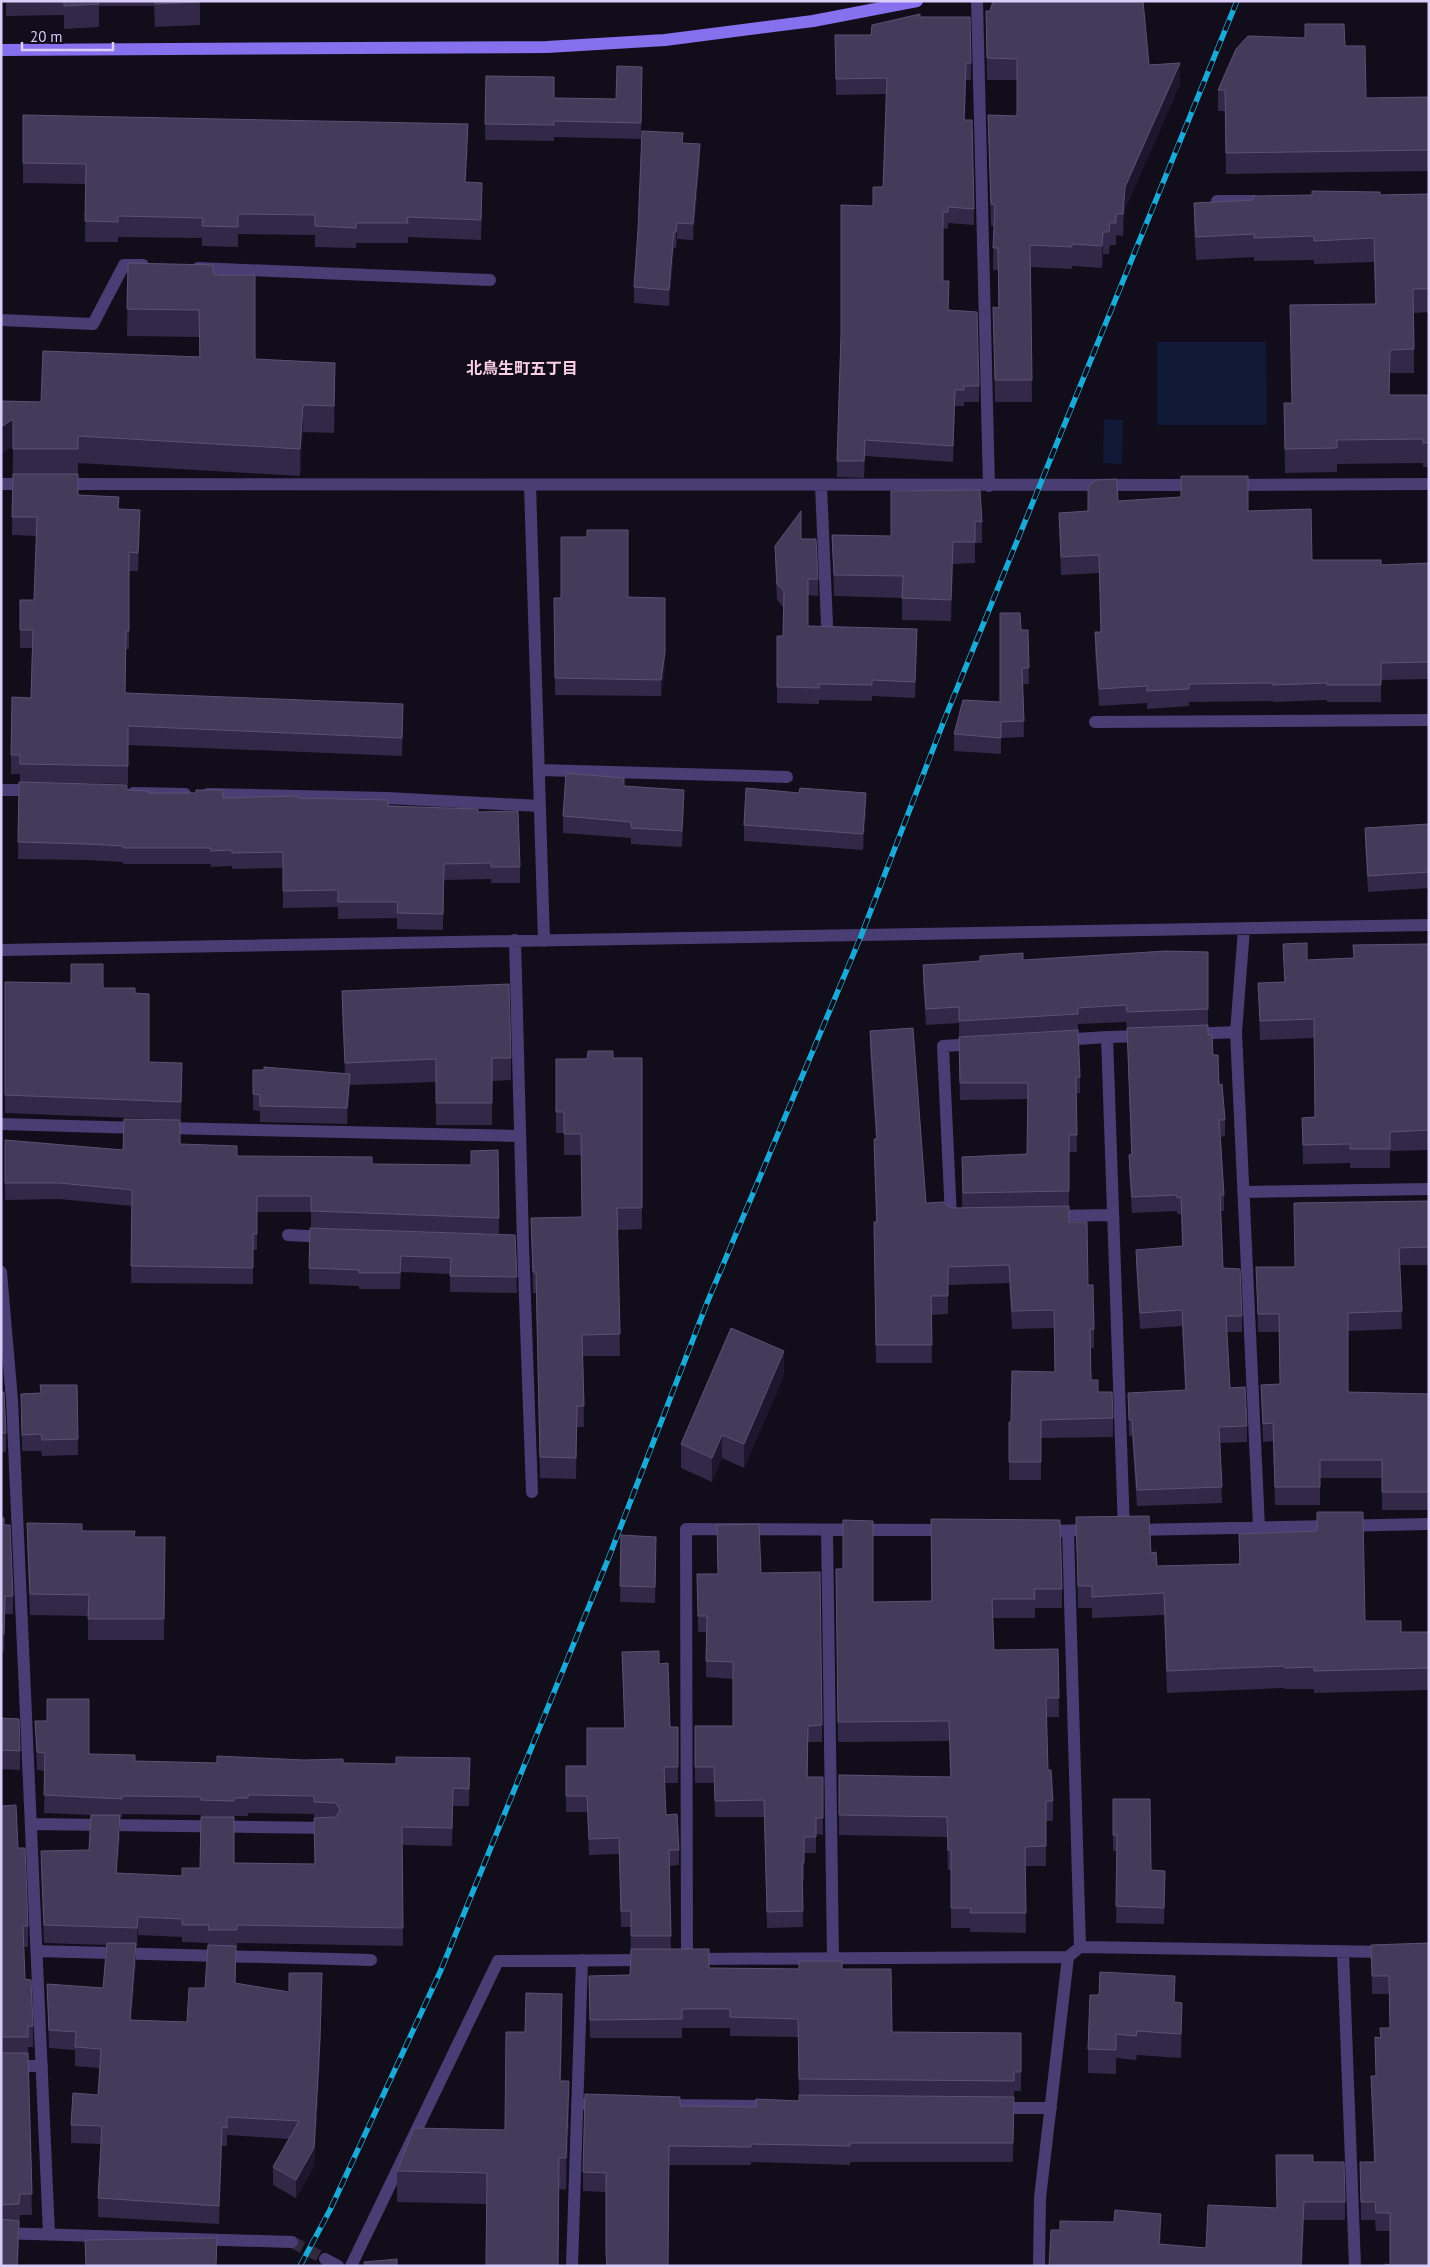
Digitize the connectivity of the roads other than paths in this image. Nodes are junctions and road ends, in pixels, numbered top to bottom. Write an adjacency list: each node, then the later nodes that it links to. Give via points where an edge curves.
1 (917, 1): 3 (street, via 813,21 665,40 557,46)
2 (977, 1): 14 (street)
3 (1, 50)
4 (1217, 201): 5 (street)
5 (1265, 202)
6 (153, 266): 9 (street, via 124,265 93,324)
7 (183, 267): 8 (street)
8 (490, 280)
9 (1, 320)
10 (1, 484): 12 (street)
11 (1429, 484): 14 (street)
12 (530, 485): 13 (street); 18 (street)
13 (821, 486): 14 (street); 15 (street)
14 (989, 486)
15 (827, 624)
16 (1429, 720): 17 (street)
17 (1095, 722)
18 (539, 770): 19 (street); 23 (street)
19 (787, 777)
20 (1, 790): 21 (street)
21 (51, 791)
22 (120, 792): 23 (street, via 387,798)
23 (540, 806): 27 (street)
24 (1429, 925): 25 (street)
25 (1244, 929): 27 (street); 29 (street)
26 (515, 940): 27 (street); 28 (street); 36 (street)
27 (544, 941)
28 (1, 950)
29 (1236, 1032): 30 (street); 38 (street)
30 (1176, 1035)
31 (1157, 1036): 32 (street)
32 (1108, 1038): 33 (street); 39 (street)
33 (1049, 1040)
34 (991, 1044): 41 (street, via 943,1046 951,1218)
35 (1, 1124): 36 (street)
36 (520, 1136): 46 (street, via 518,1243)
37 (1429, 1190): 38 (street)
38 (1243, 1192): 48 (street)
39 (1113, 1215): 40 (street); 51 (street)
40 (1037, 1216)
41 (970, 1218)
42 (288, 1236): 43 (street)
43 (337, 1237)
44 (1, 1272): 45 (street)
45 (7, 1400): 55 (street)
46 (532, 1492)
47 (1429, 1524): 48 (street)
48 (1259, 1527): 51 (street)
49 (827, 1530): 50 (street); 63 (street); 63 (street, via 686,1529 682,1959)
50 (962, 1530)
51 (1115, 1530): 53 (street)
52 (1029, 1531): 53 (street)
53 (1068, 1531): 58 (street)
54 (10, 1728): 55 (street)
55 (27, 1729): 56 (street)
56 (31, 1824): 57 (street); 59 (street)
57 (332, 1828)
58 (1080, 1947): 60 (street); 62 (street)
59 (37, 1950): 64 (street); 68 (street)
60 (1343, 1952): 61 (street); 83 (street)
61 (1400, 1952)
62 (1068, 1957): 63 (street); 74 (street)
63 (833, 1958)
64 (371, 1960)
65 (582, 1960): 66 (street); 69 (street); 80 (street, via 498,1960)
66 (658, 1960)
67 (1, 2066): 68 (street)
68 (42, 2066): 76 (street)
69 (578, 2104): 70 (street); 81 (street)
70 (617, 2104)
71 (646, 2105): 72 (street)
72 (784, 2106)
73 (982, 2108): 74 (street)
74 (1051, 2108): 82 (street, via 1040,2198)
75 (1, 2232): 76 (street)
76 (49, 2234): 77 (street)
77 (292, 2242)
78 (325, 2258): 79 (street)
79 (338, 2266)
80 (351, 2266)
81 (572, 2266)
82 (1039, 2266)
83 (1355, 2266)

